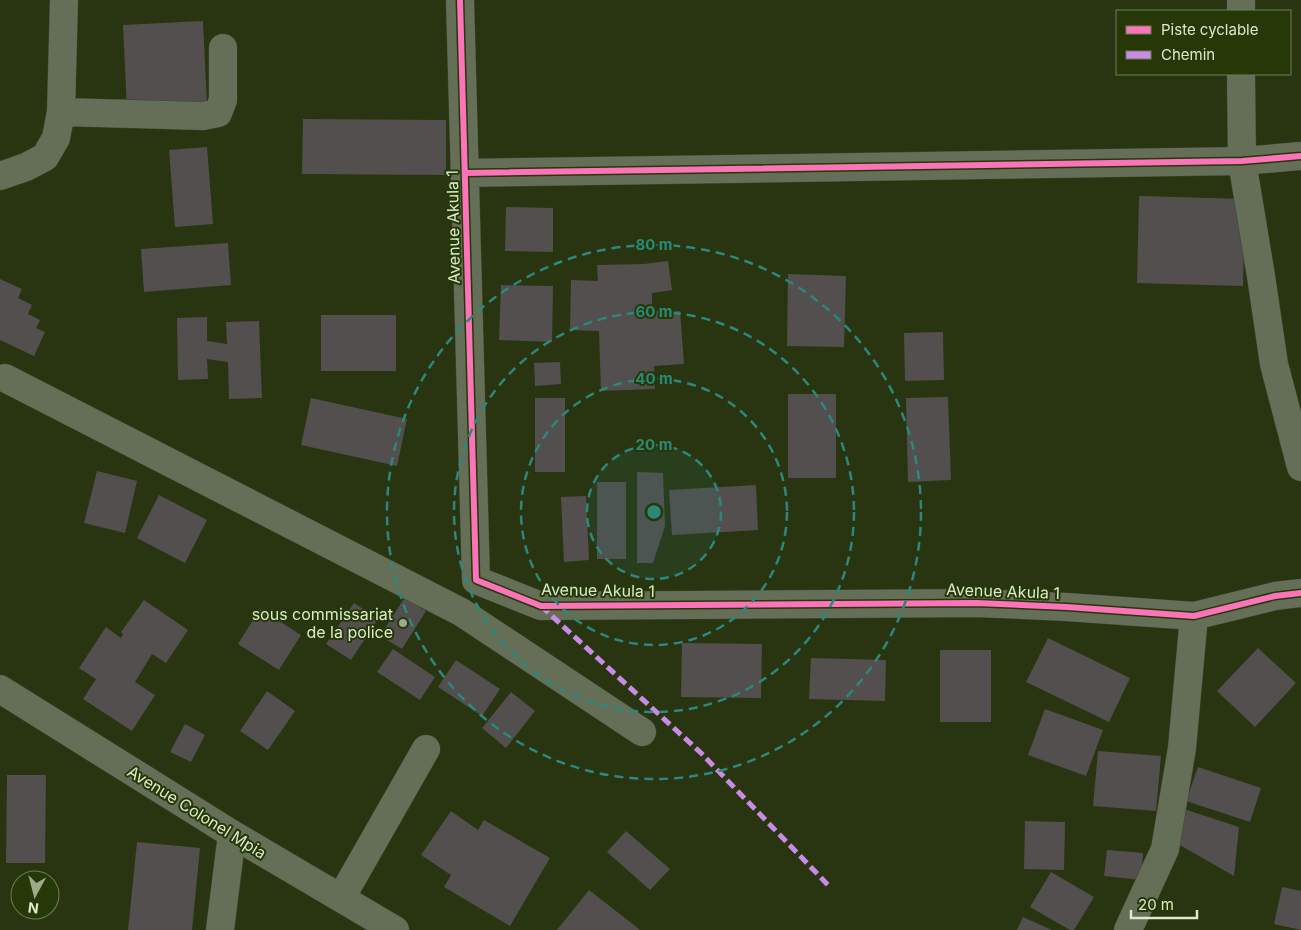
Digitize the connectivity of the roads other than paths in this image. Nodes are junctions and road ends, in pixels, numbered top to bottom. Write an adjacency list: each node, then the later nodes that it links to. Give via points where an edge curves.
1 (64, 0): 5 (street)
2 (460, 0): 8 (street, Avenue Akula 1)
3 (223, 48): 5 (street, via 223,100 218,112 203,116)
4 (1241, 75): 7 (street)
5 (61, 112): 9 (street, via 56,138 45,157 26,168)
6 (1301, 156): 7 (street)
7 (1242, 161): 8 (street); 11 (street, via 1274,364)
8 (465, 173): 12 (street, Avenue Akula 1)
9 (0, 176)
10 (4, 378): 14 (street)
11 (1301, 467)
12 (476, 580): 14 (street); 15 (street, Avenue Akula 1, via 541,606 976,603)
13 (1301, 593): 15 (street, Avenue Akula 1, via 1275,596)
14 (461, 612): 17 (street)
15 (1194, 616): 23 (street, via 1182,748 1165,849)
16 (0, 690): 19 (street, Avenue Colonel Mpia)
17 (642, 732)
18 (426, 749): 20 (street)
19 (232, 834): 20 (street, Avenue Colonel Mpia); 21 (street)
20 (341, 898): 22 (street, Avenue Colonel Mpia)
21 (220, 930)
22 (395, 930)
23 (1128, 930)

